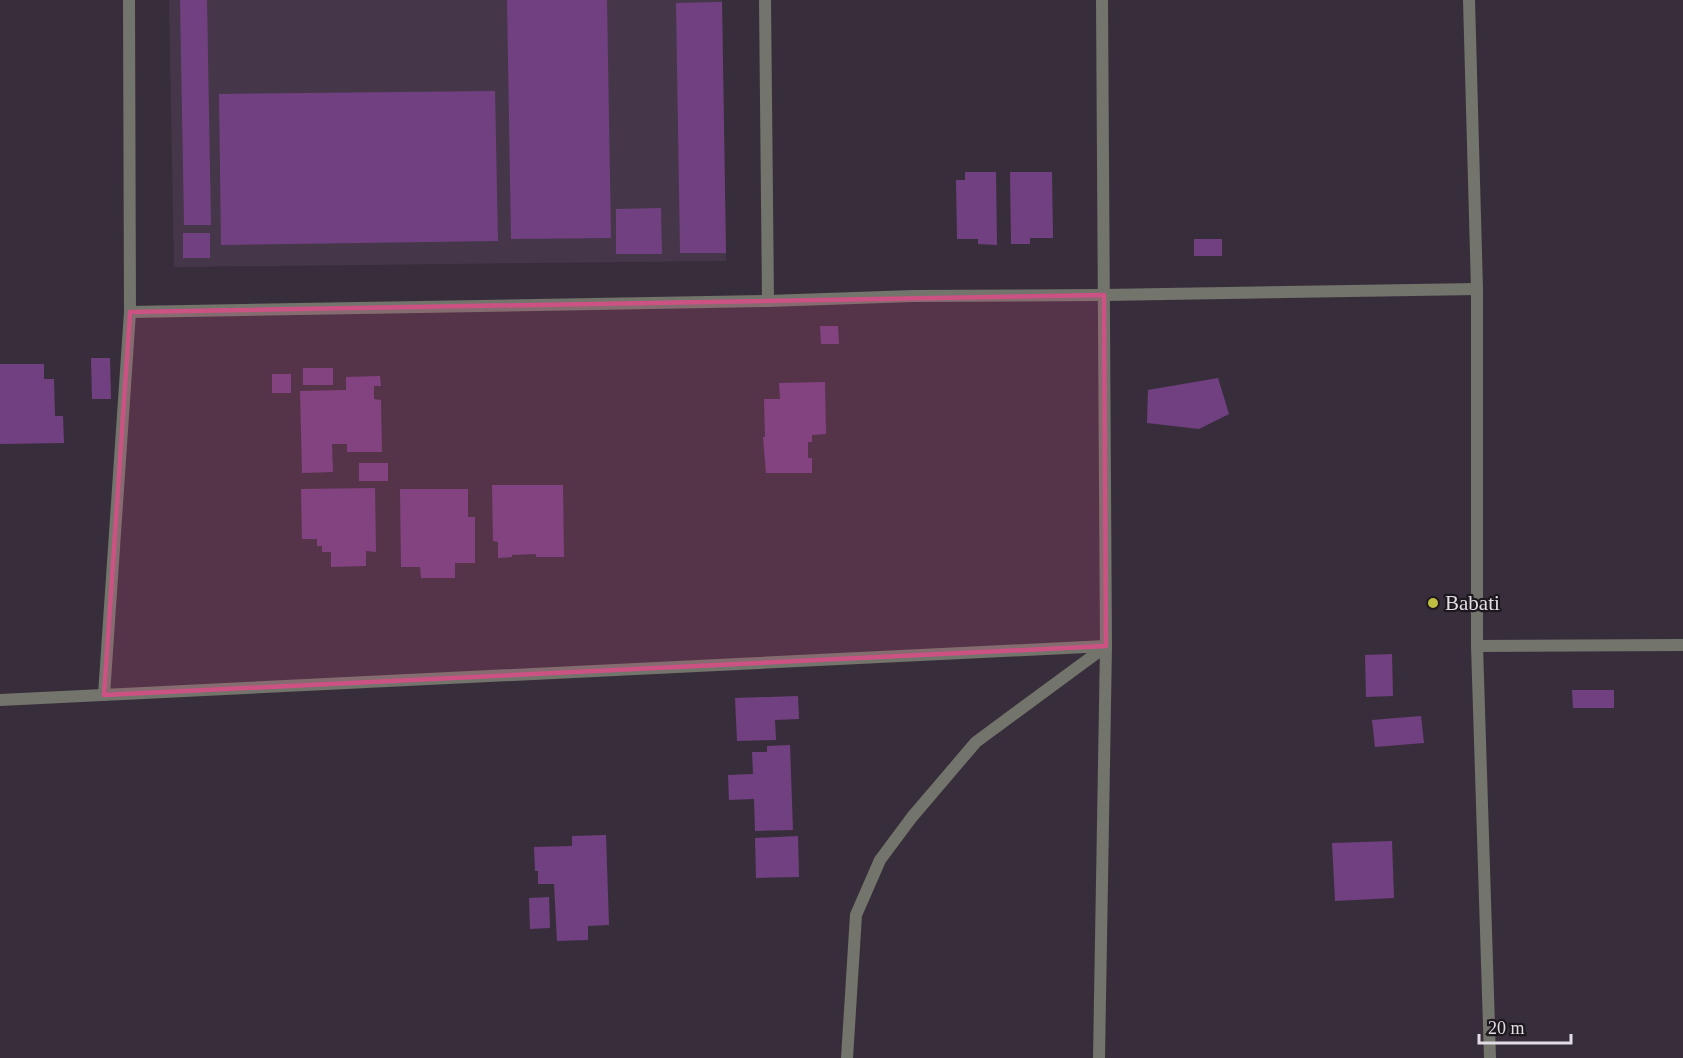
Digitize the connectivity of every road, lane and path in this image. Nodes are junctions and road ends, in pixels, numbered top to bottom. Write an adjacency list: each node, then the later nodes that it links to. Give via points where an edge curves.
1 (129, 0): 8 (street)
2 (765, 0): 7 (street)
3 (1102, 0): 6 (street)
4 (1468, 0): 5 (street)
5 (1477, 289): 6 (street); 11 (street)
6 (1104, 295): 7 (street); 10 (street)
7 (768, 301): 8 (street)
8 (130, 312): 12 (street)
9 (1683, 645): 11 (street)
10 (1106, 646): 12 (street); 14 (street, via 976,742 880,860 856,915); 15 (street)
11 (1477, 646): 16 (street)
12 (104, 695): 13 (street)
13 (0, 700)
14 (847, 1058)
15 (1099, 1058)
16 (1490, 1058)

